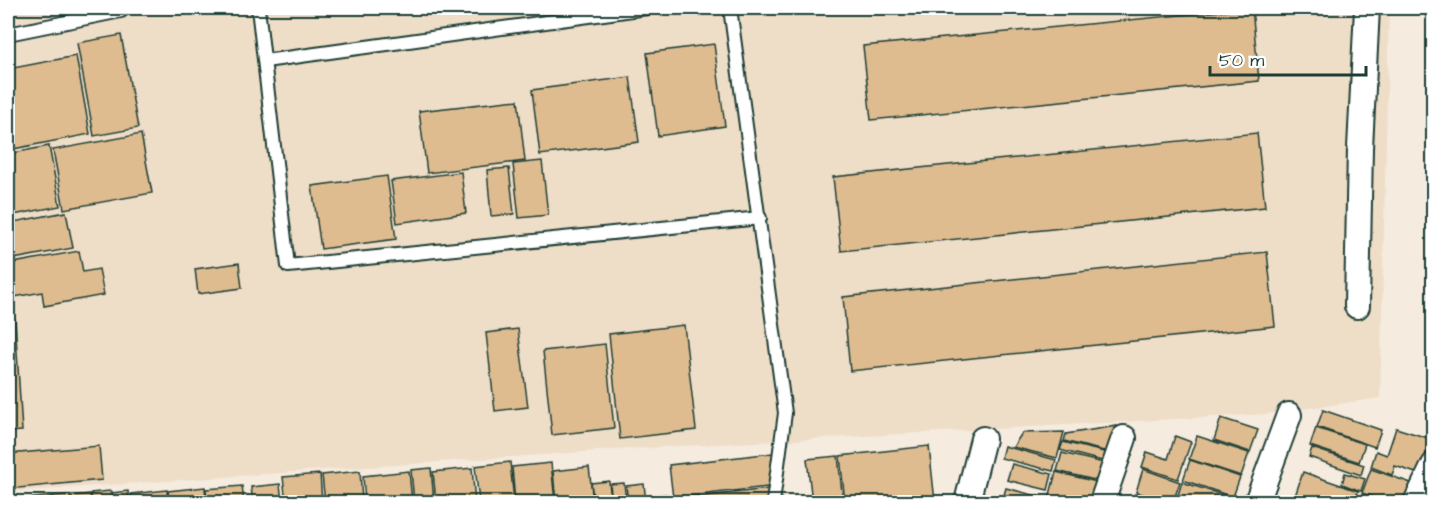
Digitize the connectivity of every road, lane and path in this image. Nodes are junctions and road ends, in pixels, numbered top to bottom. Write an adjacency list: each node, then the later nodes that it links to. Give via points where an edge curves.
1 (258, 8): 7 (lane)
2 (647, 8): 7 (lane)
3 (730, 8): 8 (lane)
4 (1367, 8): 9 (street)
5 (121, 11): 6 (lane)
6 (8, 34)
7 (265, 61): 8 (lane, via 288,266)
8 (760, 218): 14 (lane, via 785,413)
9 (1358, 306)
10 (1289, 415): 17 (street)
11 (1124, 438): 16 (street)
12 (983, 439): 15 (street)
13 (1434, 465): 18 (street)
14 (773, 502)
15 (967, 502)
16 (1102, 502)
17 (1257, 502)
18 (1416, 502)

